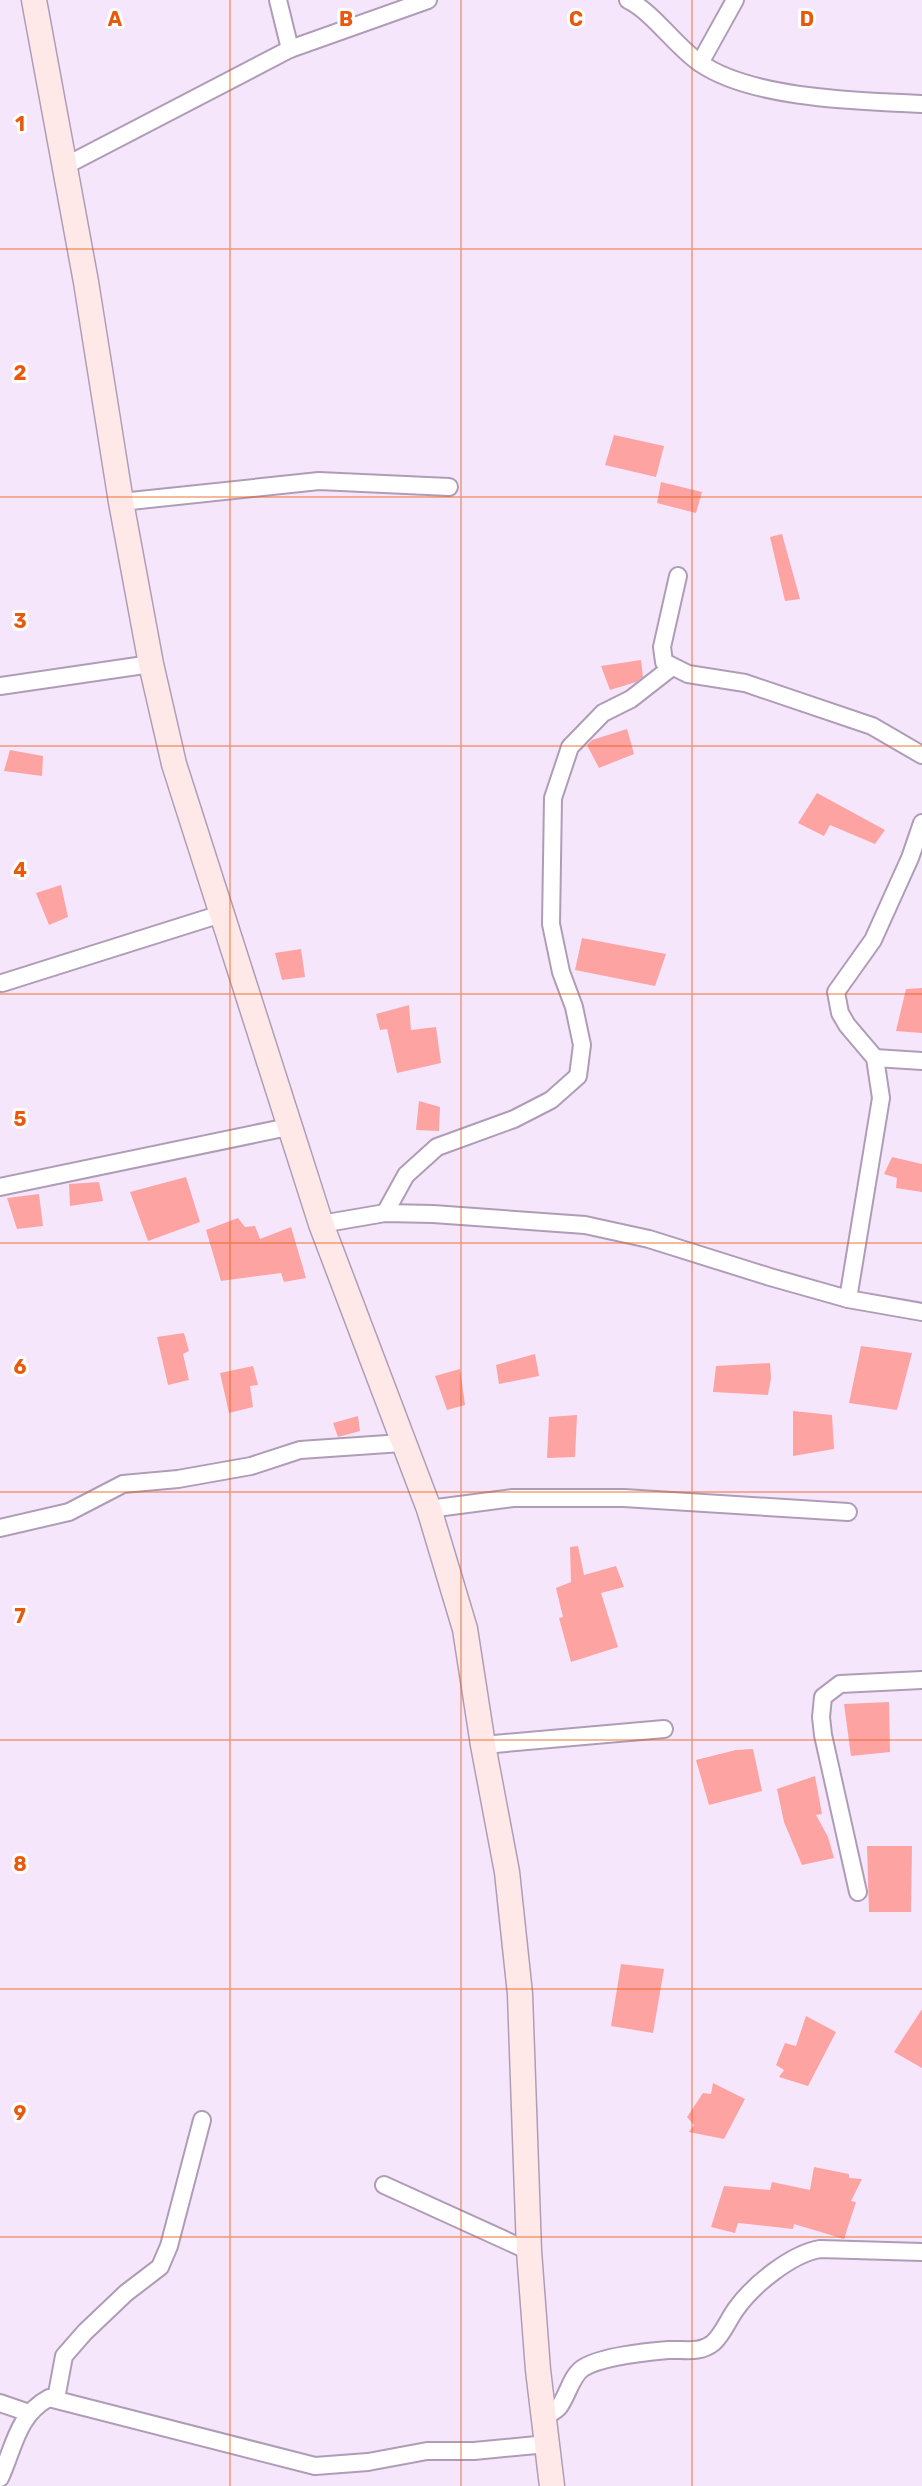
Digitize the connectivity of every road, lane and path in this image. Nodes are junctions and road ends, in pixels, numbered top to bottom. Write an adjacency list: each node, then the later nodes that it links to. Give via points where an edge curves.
1 (34, 0): 9 (main road)
2 (278, 0): 6 (street)
3 (428, 0): 6 (street)
4 (628, 0): 7 (street)
5 (735, 0): 7 (street)
6 (290, 49): 9 (street)
7 (700, 63): 8 (street, via 743,85)
8 (922, 104)
9 (65, 166): 11 (main road)
10 (449, 487): 11 (street, via 319,481)
11 (121, 502): 13 (main road)
12 (678, 576): 14 (street, via 662,647 664,662)
13 (151, 664): 15 (street); 19 (main road, via 174,764)
14 (672, 668): 16 (street, via 745,683 872,726); 25 (street, via 631,699 603,713 570,747 553,798 551,924 582,1045 578,1076 533,1110 437,1147 406,1175)
15 (0, 686)
16 (922, 755)
17 (922, 823): 18 (street)
18 (916, 860): 21 (street, via 873,940 836,992 843,1019)
19 (221, 914): 20 (street); 23 (main road)
20 (2, 982)
21 (875, 1058): 22 (street); 27 (street, via 881,1098)
22 (922, 1061)
23 (288, 1127): 24 (street); 26 (main road)
24 (0, 1187)
25 (385, 1213): 26 (street); 27 (street, via 585,1225 649,1239)
26 (321, 1224): 29 (main road)
27 (848, 1299): 28 (street)
28 (922, 1312)
29 (402, 1443): 30 (main road); 32 (street, via 300,1450 252,1466 123,1484 69,1512)
30 (429, 1509): 31 (street, via 513,1497 613,1498); 35 (main road, via 465,1629)
31 (848, 1512)
32 (0, 1528)
33 (922, 1680): 36 (street, via 840,1684 823,1697 823,1735)
34 (664, 1729): 35 (street)
35 (483, 1745): 39 (main road, via 507,1872 520,1994)
36 (858, 1892)
37 (202, 2120): 41 (street, via 160,2267 126,2293 64,2356)
38 (384, 2185): 39 (street)
39 (529, 2251): 44 (main road)
40 (922, 2252): 44 (street, via 820,2248 807,2251 752,2290 714,2342 703,2349 604,2360 583,2368 558,2408)
41 (56, 2399): 43 (street, via 49,2398); 45 (street, via 315,2466 368,2462 428,2451)
42 (0, 2403): 43 (street)
43 (29, 2412): 46 (street)
44 (544, 2418): 45 (main road)
45 (547, 2444): 47 (main road)
46 (0, 2478)
47 (552, 2486)

